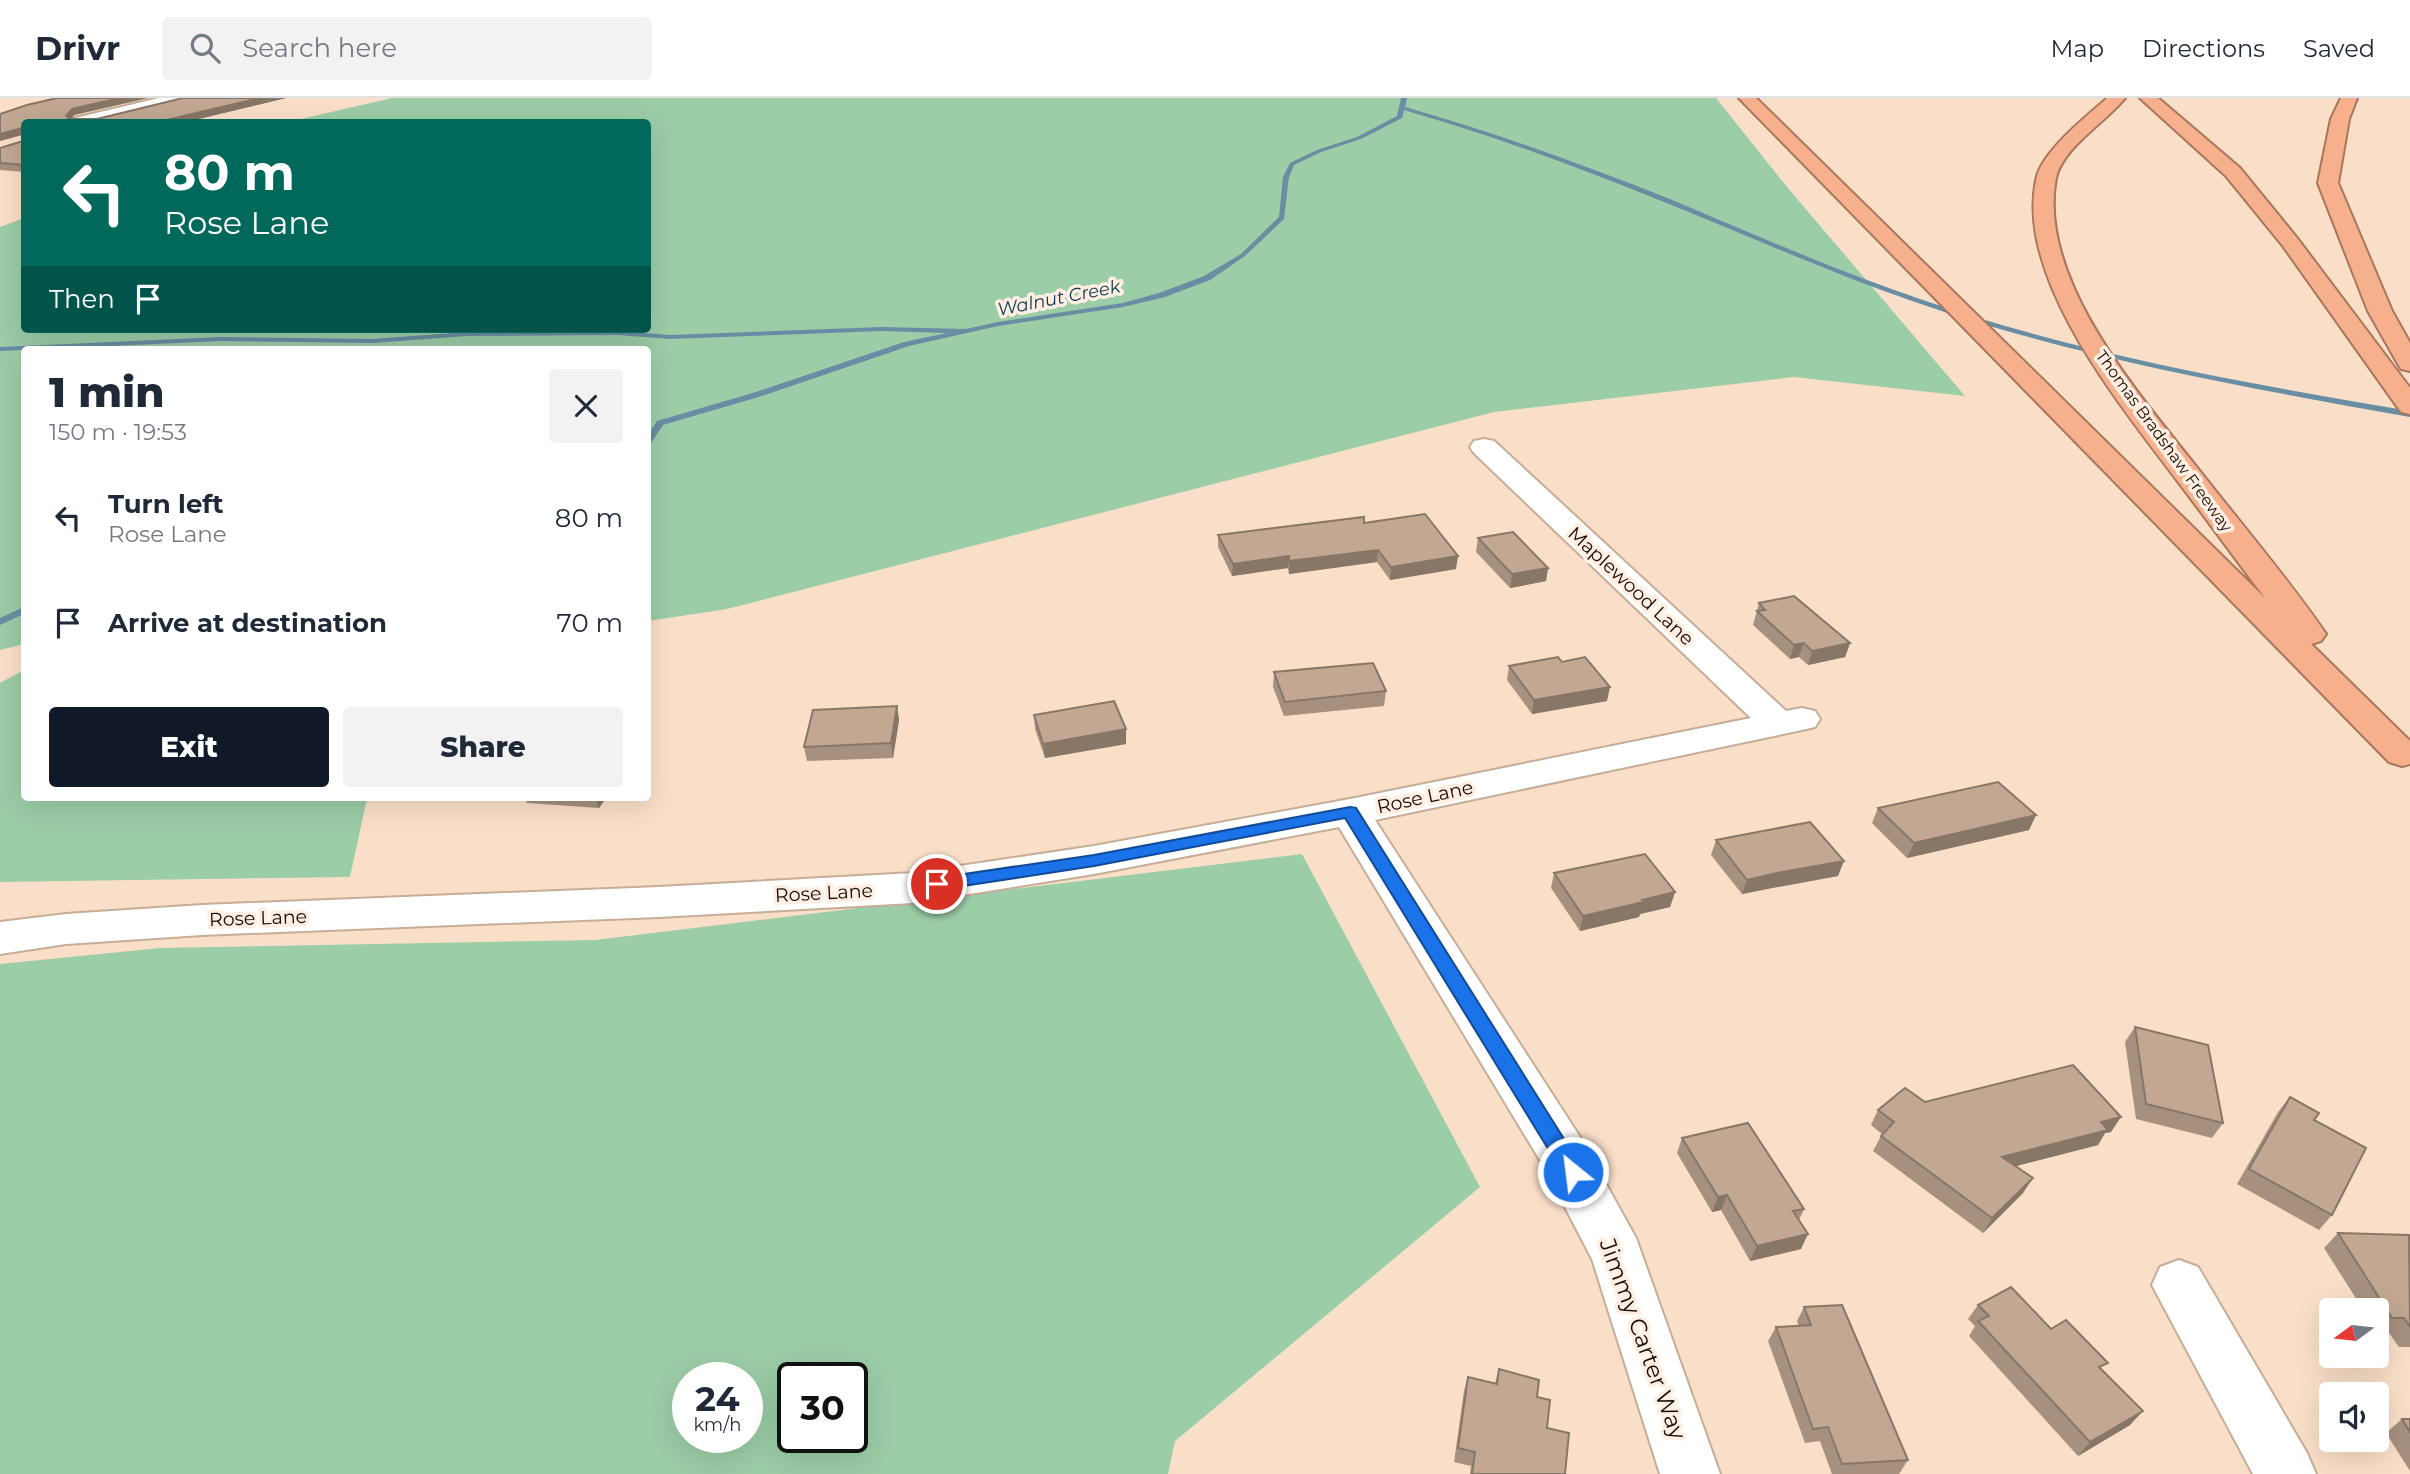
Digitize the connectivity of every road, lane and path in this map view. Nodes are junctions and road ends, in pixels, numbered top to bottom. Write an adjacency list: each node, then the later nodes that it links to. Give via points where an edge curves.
1 (180, 98): 6 (street)
2 (1747, 98): 11 (highway)
3 (2148, 98): 8 (highway, via 2233,173 2290,242)
4 (2349, 98): 7 (highway, via 2340,119 2328,183 2380,311)
5 (2112, 102): 11 (highway, Thomas Bradshaw Freeway, via 2047,174 2043,214 2051,257 2069,303 2117,380)
6 (93, 119)
7 (2410, 364)
8 (2410, 406)
9 (1485, 447): 10 (street, Maplewood Lane)
10 (1790, 722): 12 (street, Rose Lane)
11 (2406, 758)
12 (1350, 812): 13 (street, Rose Lane, via 913,888 202,920); 15 (street, Jimmy Carter Way, via 1562,1152 1617,1255)
13 (0, 938)
14 (2179, 1285): 16 (street)
15 (1690, 1474)
16 (2286, 1474)

